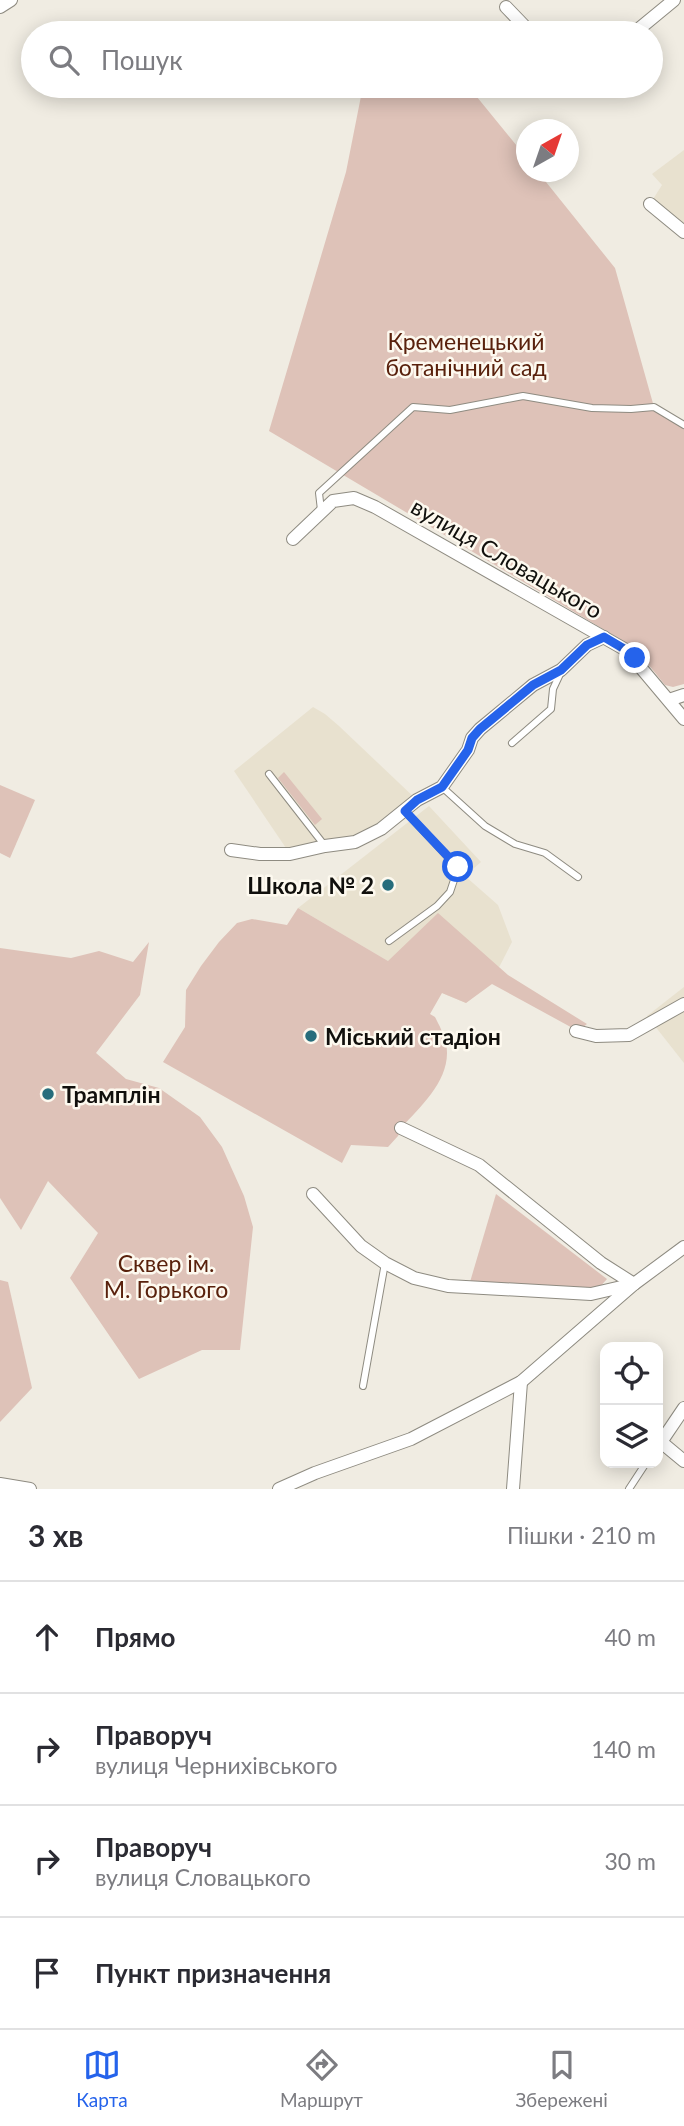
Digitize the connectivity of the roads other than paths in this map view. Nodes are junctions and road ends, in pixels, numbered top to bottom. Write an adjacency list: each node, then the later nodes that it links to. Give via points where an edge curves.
1 (11, 0): 4 (street)
2 (674, 0): 5 (street); 7 (street)
3 (506, 6): 6 (street)
4 (0, 7)
5 (684, 8)
6 (520, 21)
7 (649, 21)
8 (650, 204): 9 (street)
9 (684, 232)
10 (684, 425): 11 (lane, via 654,407 592,408 523,396 450,410 413,407 319,493)
11 (322, 512): 12 (street, вулиця Словацького); 13 (street, вулиця Словацького, via 333,501 354,498)
12 (293, 539)
13 (604, 637): 14 (street, via 587,645); 16 (street, вулиця Словацького, via 635,658)
14 (561, 670): 18 (lane, via 551,709); 20 (street, via 533,685 480,729)
15 (684, 695): 16 (street)
16 (669, 700): 17 (street, вулиця Словацького)
17 (684, 719)
18 (512, 743)
19 (269, 774): 22 (lane)
20 (442, 787): 21 (street); 24 (lane, via 485,826 515,844 545,853)
21 (405, 811): 22 (street, via 355,842); 25 (lane, via 458,867 450,892)
22 (325, 846): 23 (street, via 290,854)
23 (231, 850)
24 (578, 877)
25 (389, 942)
26 (684, 1004): 27 (street, via 629,1035)
27 (576, 1031)
28 (401, 1128): 32 (street, via 479,1165)
29 (313, 1194): 31 (street)
30 (684, 1247): 32 (street)
31 (385, 1264): 32 (street, via 414,1278 448,1286 591,1294); 34 (lane)
32 (634, 1284): 33 (street)
33 (521, 1382): 42 (street, via 411,1439); 43 (street)
34 (363, 1385)
35 (684, 1408): 36 (street)
36 (663, 1438)
37 (663, 1447): 38 (street)
38 (684, 1461)
39 (643, 1468): 44 (lane)
40 (0, 1484): 41 (street)
41 (30, 1489)
42 (279, 1489)
43 (513, 1489)
44 (629, 1489)

